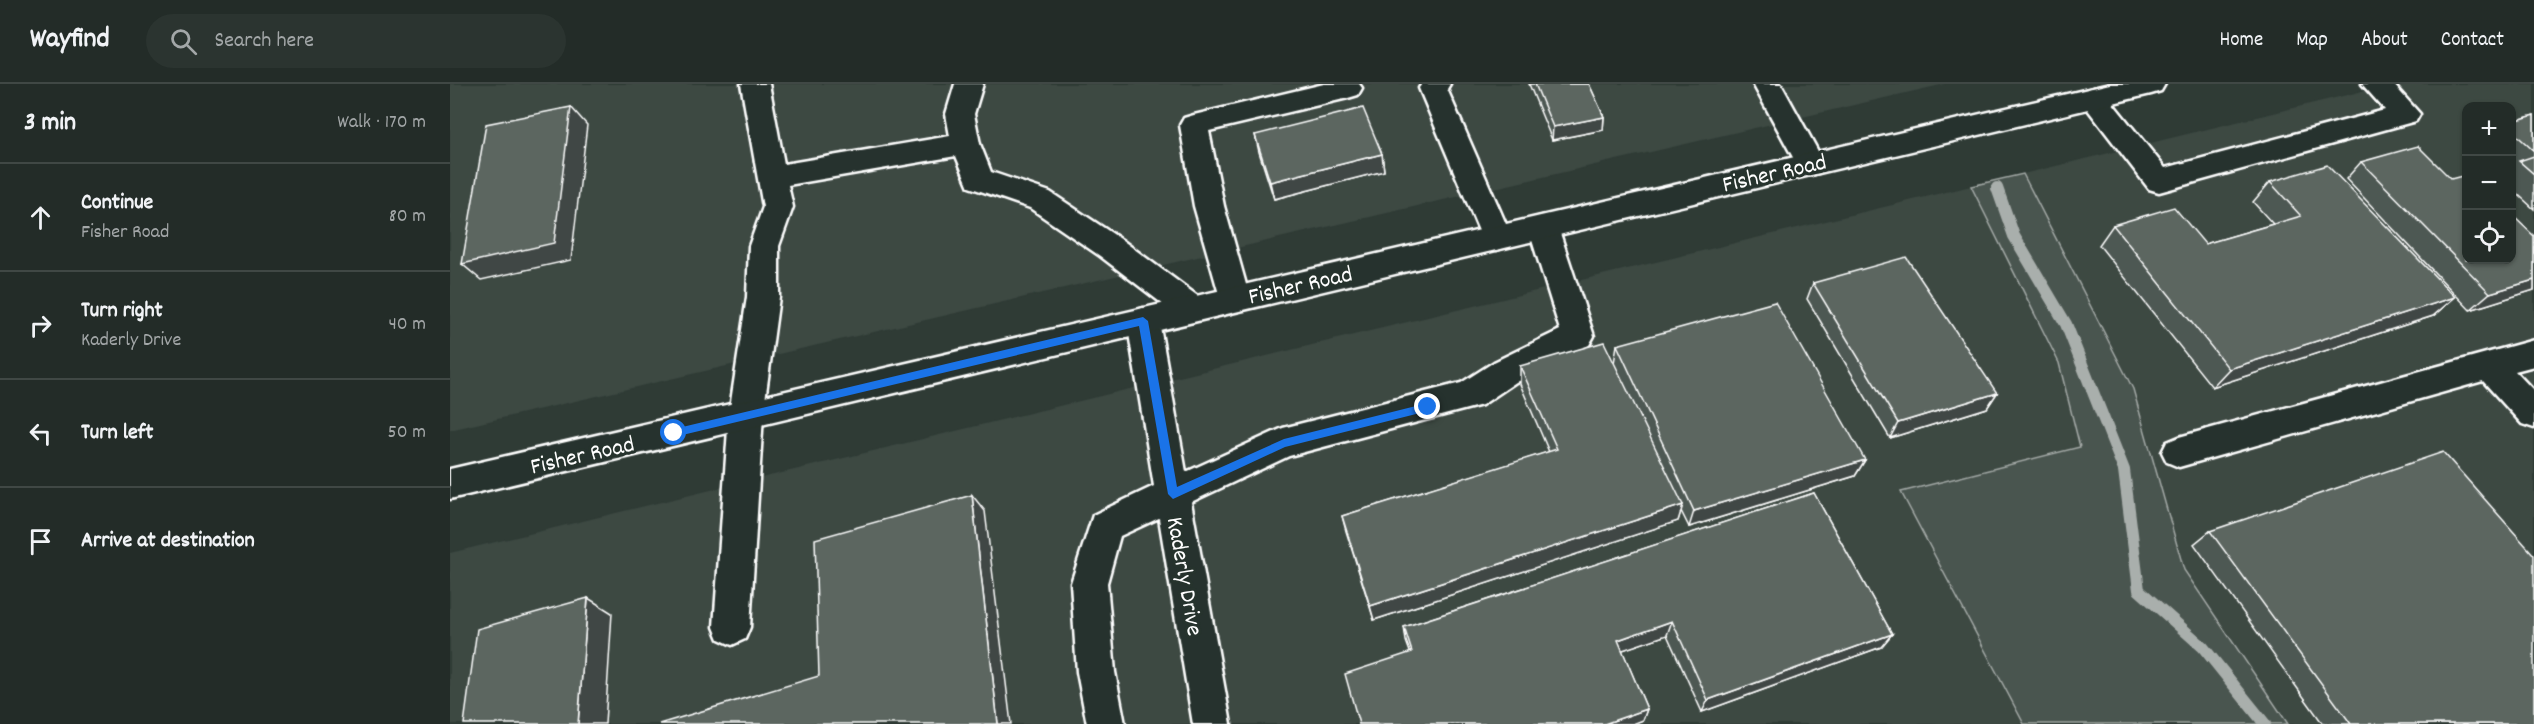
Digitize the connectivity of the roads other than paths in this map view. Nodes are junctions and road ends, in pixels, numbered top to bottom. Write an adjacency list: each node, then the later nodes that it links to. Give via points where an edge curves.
1 (755, 84): 11 (main road)
2 (969, 84): 9 (main road, via 960,114)
3 (1436, 84): 13 (main road, via 1433,88)
4 (1767, 84): 10 (main road)
5 (2151, 84): 8 (main road, Fisher Road)
6 (2376, 84): 8 (main road, via 2406,114 2158,182)
7 (1348, 88): 14 (main road, via 1194,125 1209,206)
8 (2093, 98): 10 (main road, Fisher Road)
9 (966, 144): 11 (main road); 15 (main road, via 979,179 1040,200)
10 (1811, 164): 12 (main road, Fisher Road)
11 (773, 177): 20 (main road, via 778,207 764,246 763,297)
12 (1543, 227): 13 (main road, Fisher Road); 23 (main road, via 1578,336 1505,372 1470,395 1284,443)
13 (1497, 238): 14 (main road, Fisher Road)
14 (1234, 299): 15 (main road, Fisher Road)
15 (1192, 309): 16 (main road, Fisher Road)
16 (1143, 321): 20 (main road, Fisher Road); 23 (main road, Kaderly Drive)
17 (2534, 353): 18 (main road)
18 (2490, 366): 19 (main road); 21 (main road)
19 (2534, 414)
20 (746, 416): 22 (main road, Fisher Road); 24 (main road)
21 (2179, 452)
22 (450, 484)
23 (1173, 494): 25 (main road, via 1105,526 1089,583 1096,672); 26 (main road, Kaderly Drive)
24 (732, 627)
25 (1106, 724)
26 (1212, 724)

